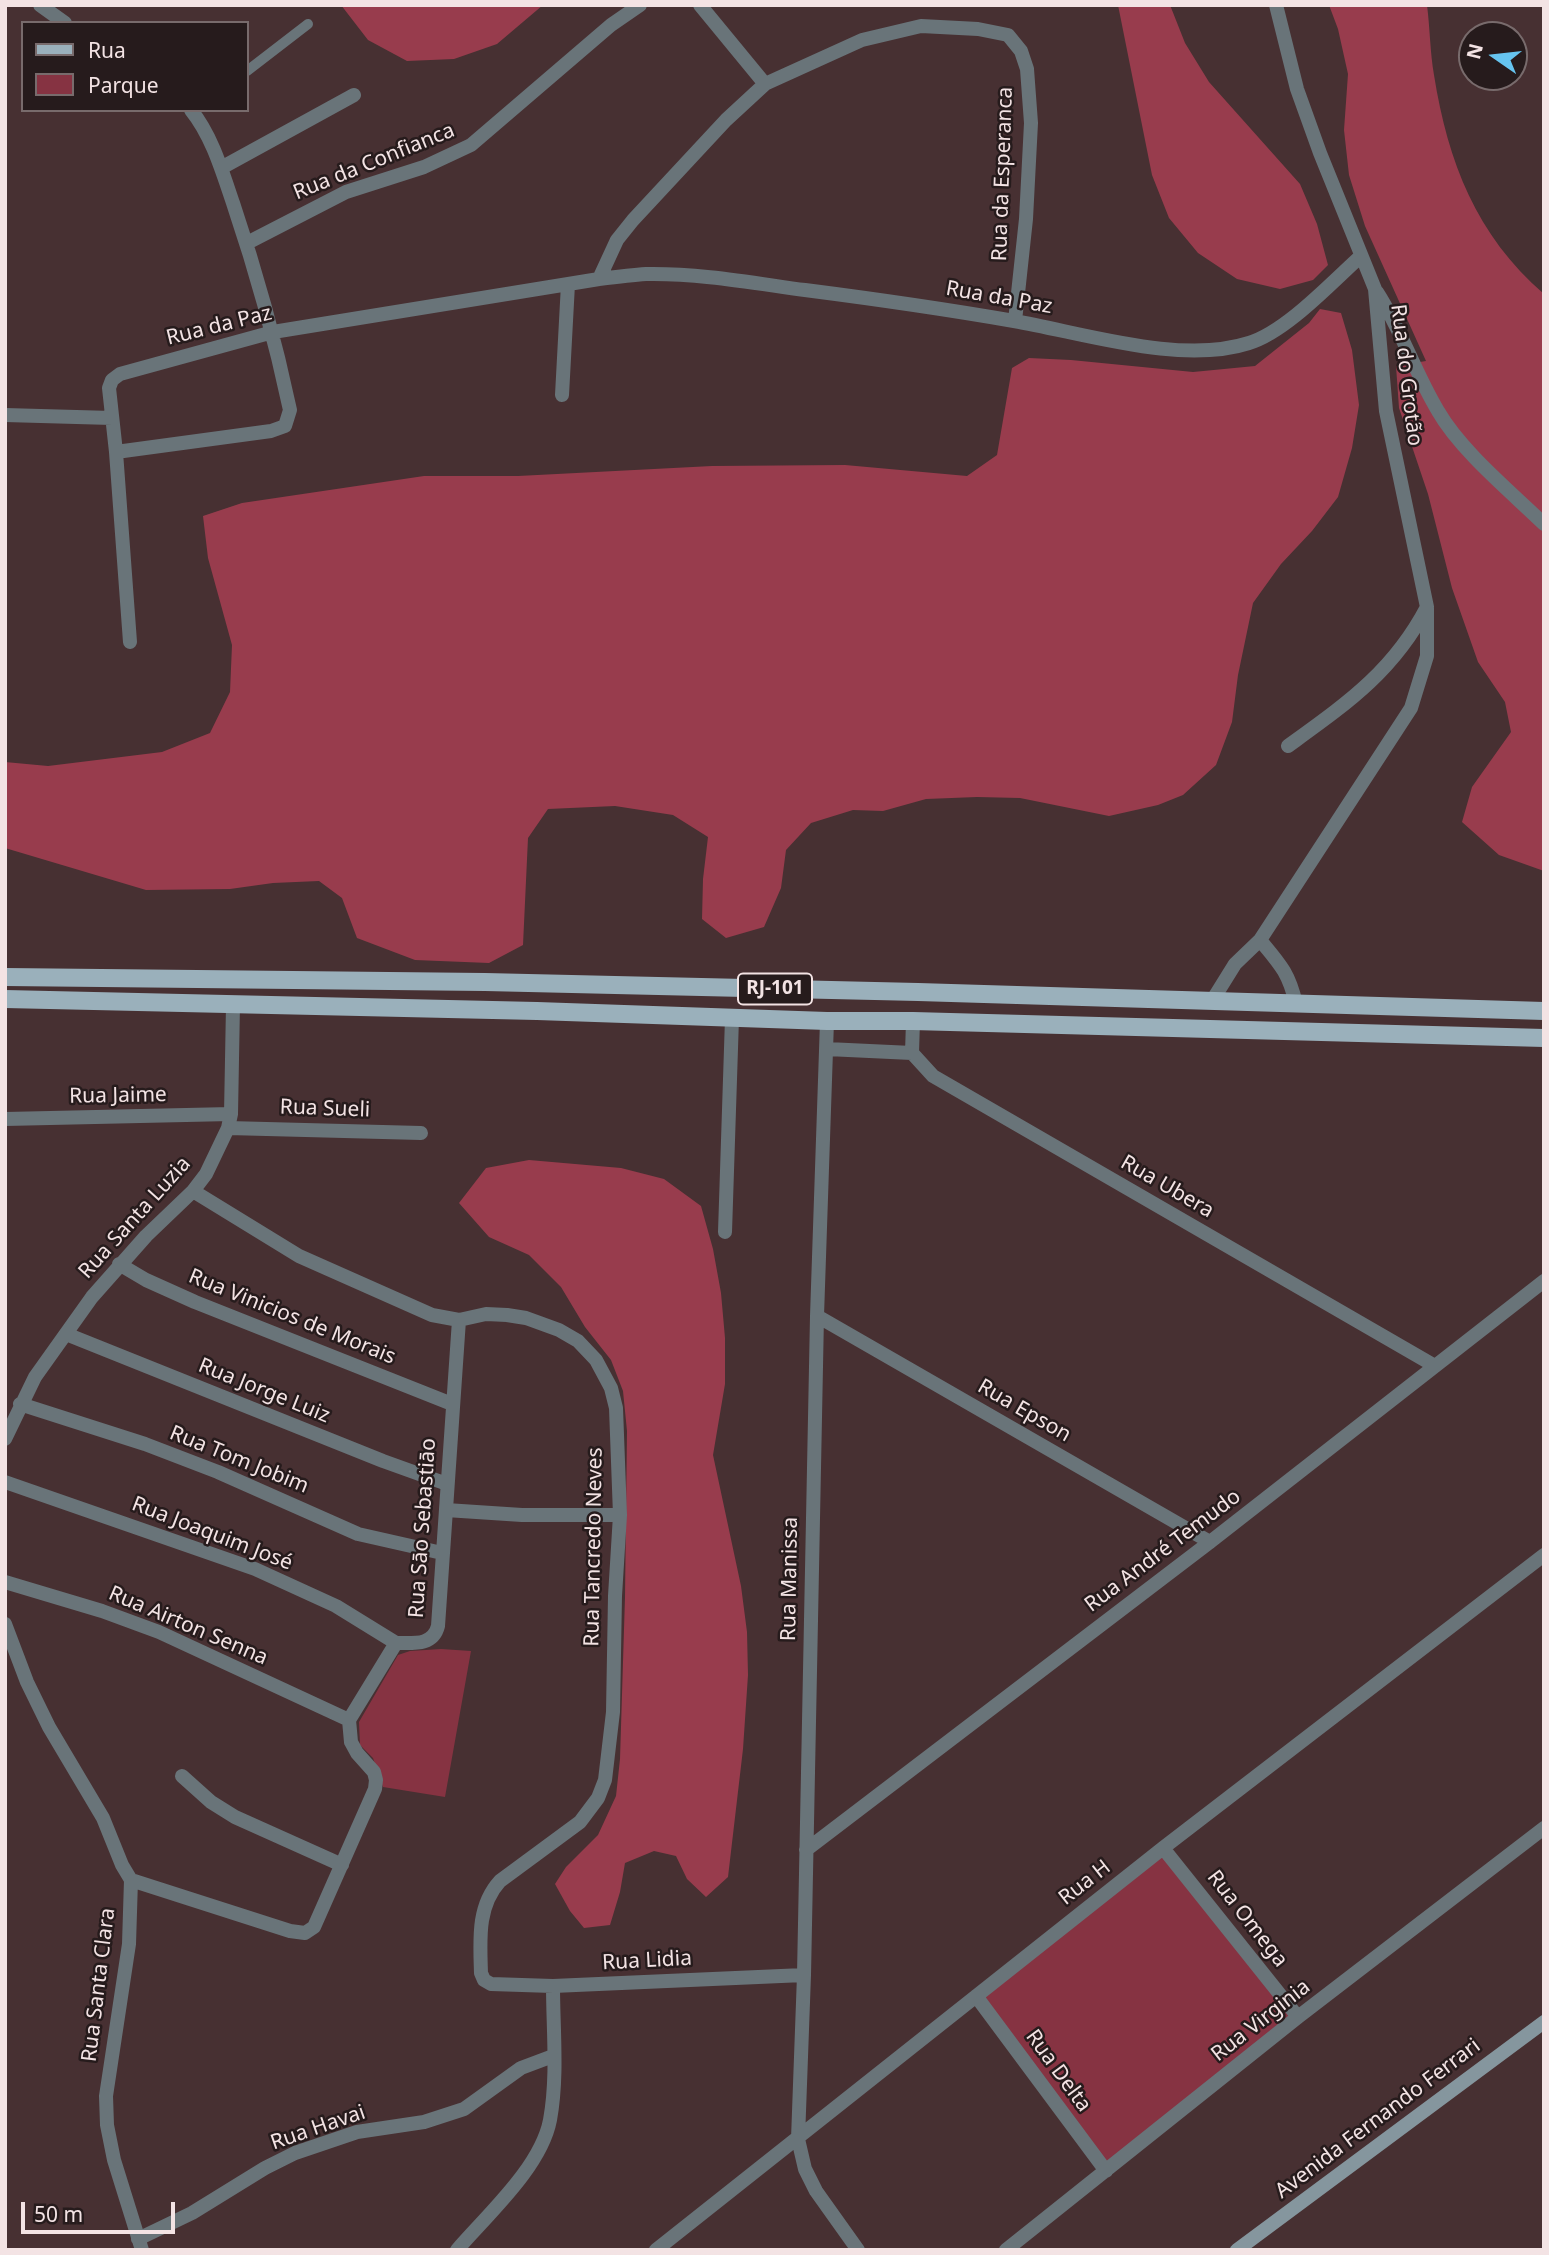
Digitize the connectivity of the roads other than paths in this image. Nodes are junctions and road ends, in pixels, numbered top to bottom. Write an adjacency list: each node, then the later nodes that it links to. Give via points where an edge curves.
1 (40, 5): 5 (street)
2 (640, 5): 12 (street, Rua da Confianca, via 471,145 424,167 346,192)
3 (699, 5): 8 (street)
4 (1276, 5): 13 (street, Rua do Grotão, via 1297,89)
5 (62, 21)
6 (308, 24): 7 (lane)
7 (248, 70)
8 (765, 84): 14 (street, via 633,220 617,240); 17 (street, Rua da Esperanca, via 862,40 921,26 1008,35 1021,51 1027,69 1031,123)
9 (354, 95): 11 (street)
10 (193, 112): 11 (street)
11 (221, 168): 12 (street)
12 (247, 243): 18 (street)
13 (1362, 256): 16 (street, Rua do Grotão); 17 (street, Rua da Paz, via 1278,328 1252,343 1225,349 1163,349)
14 (599, 279): 15 (street, Rua da Paz); 17 (street, Rua da Paz, via 646,274 732,280)
15 (568, 284): 18 (street, Rua da Paz); 19 (street)
16 (1375, 289): 23 (street, via 1439,413 1477,459); 24 (street, Rua do Grotão, via 1386,411)
17 (1015, 321)
18 (273, 332): 21 (street, Rua da Paz, via 120,374 108,388); 22 (street, via 290,410 285,426)
19 (562, 396)
20 (5, 415): 21 (street)
21 (112, 418): 22 (street, Rua da Paz)
22 (116, 452): 25 (street, Rua da Paz)
23 (1544, 524)
24 (1427, 607): 26 (street, via 1382,672); 27 (street, Rua do Grotão, via 1427,656 1411,708)
25 (131, 642)
26 (1288, 746)
27 (1259, 940): 30 (street, Rua do Grotão, via 1235,964); 32 (street, via 1290,979)
28 (5, 977): 30 (main road, RJ-101, via 485,982)
29 (5, 999): 31 (main road, RJ-101)
30 (1212, 1001): 32 (main road, RJ-101)
31 (233, 1004): 34 (main road, RJ-101); 41 (street, Rua Santa Luzia)
32 (1296, 1004): 33 (main road, RJ-101)
33 (1544, 1011)
34 (732, 1018): 35 (main road, RJ-101); 44 (street)
35 (827, 1021): 36 (main road, RJ-101); 38 (street, Rua Manissa)
36 (914, 1021): 37 (main road, RJ-101); 39 (street)
37 (1544, 1038)
38 (827, 1049): 39 (street); 47 (street, Rua Manissa)
39 (912, 1053): 50 (street, Rua Ubera, via 933,1076)
40 (5, 1119): 41 (street, Rua Jaime)
41 (230, 1121): 42 (street, Rua Sueli); 43 (street, Rua Santa Luzia, via 206,1174)
42 (421, 1133)
43 (193, 1191): 45 (street, Rua Santa Luzia); 48 (street, Rua Tancredo Neves, via 299,1256 432,1315)
44 (725, 1232)
45 (119, 1264): 49 (street, Rua Santa Luzia); 52 (street, Rua Vinicios de Morais, via 195,1303)
46 (1544, 1282): 50 (street, Rua André Temudo)
47 (817, 1316): 58 (street, Rua Epson); 68 (street, Rua Manissa)
48 (459, 1320): 52 (street, Rua Sāo Sebastiāo); 57 (street, Rua Tancredo Neves, via 486,1314 526,1318 578,1341 596,1360 616,1408)
49 (66, 1334): 51 (street, Rua Santa Luzia); 55 (street, Rua Jorge Luiz)
50 (1436, 1366): 58 (street, Rua André Temudo)
51 (20, 1404): 53 (street, Rua Santa Luzia); 59 (street, Rua Tom Jobim, via 205,1467 358,1534)
52 (452, 1404): 55 (street, Rua Sāo Sebastiāo)
53 (5, 1439)
54 (5, 1482): 63 (street, Rua Joaquim José, via 254,1569 336,1606)
55 (447, 1484): 56 (street, Rua Sāo Sebastiāo)
56 (446, 1510): 57 (street); 59 (street, Rua Sāo Sebastiāo)
57 (620, 1515): 72 (street, Rua Tancredo Neves, via 613,1712 605,1780 580,1822 500,1881 486,1901 481,1973)
58 (1210, 1542): 68 (street, Rua André Temudo)
59 (442, 1553): 63 (street, Rua Sāo Sebastiāo, via 436,1635 423,1642)
60 (1544, 1555): 67 (street, Rua H)
61 (5, 1582): 64 (street, Rua Airton Senna, via 159,1632)
62 (5, 1624): 70 (street, Rua Santa Clara, via 27,1682 103,1818)
63 (396, 1643): 64 (street, Rua Sāo Sebastiāo)
64 (349, 1720): 69 (street, via 351,1742 376,1780)
65 (181, 1776): 69 (street, via 235,1817)
66 (1544, 1828): 75 (street, Rua Virginia)
67 (1163, 1848): 74 (street, Rua H); 75 (street, Rua Omega)
68 (806, 1850): 71 (street, Rua Manissa)
69 (342, 1865): 70 (street, via 314,1927 305,1933)
70 (131, 1880): 80 (street, Rua Santa Clara, via 130,1944 106,2096 114,2160)
71 (804, 1975): 73 (street, Rua Lidia); 78 (street, Rua Manissa)
72 (491, 1984): 73 (street, Rua Lidia)
73 (553, 1986): 77 (street)
74 (976, 1996): 78 (street, Rua H); 79 (street, Rua Delta)
75 (1298, 2017): 79 (street, Rua Virginia)
76 (1544, 2022): 85 (main road, Avenida Fernando Ferrari)
77 (553, 2056): 80 (street, Rua Havai, via 521,2067 464,2109 424,2122 357,2132 295,2153); 81 (street, via 550,2122 535,2157)
78 (798, 2138): 82 (street, Rua H); 83 (street, Rua Manissa, via 805,2169)
79 (1106, 2171): 84 (street, Rua Virginia)
80 (140, 2245)
81 (457, 2250)
82 (656, 2250)
83 (858, 2250)
84 (1006, 2250)
85 (1237, 2250)

